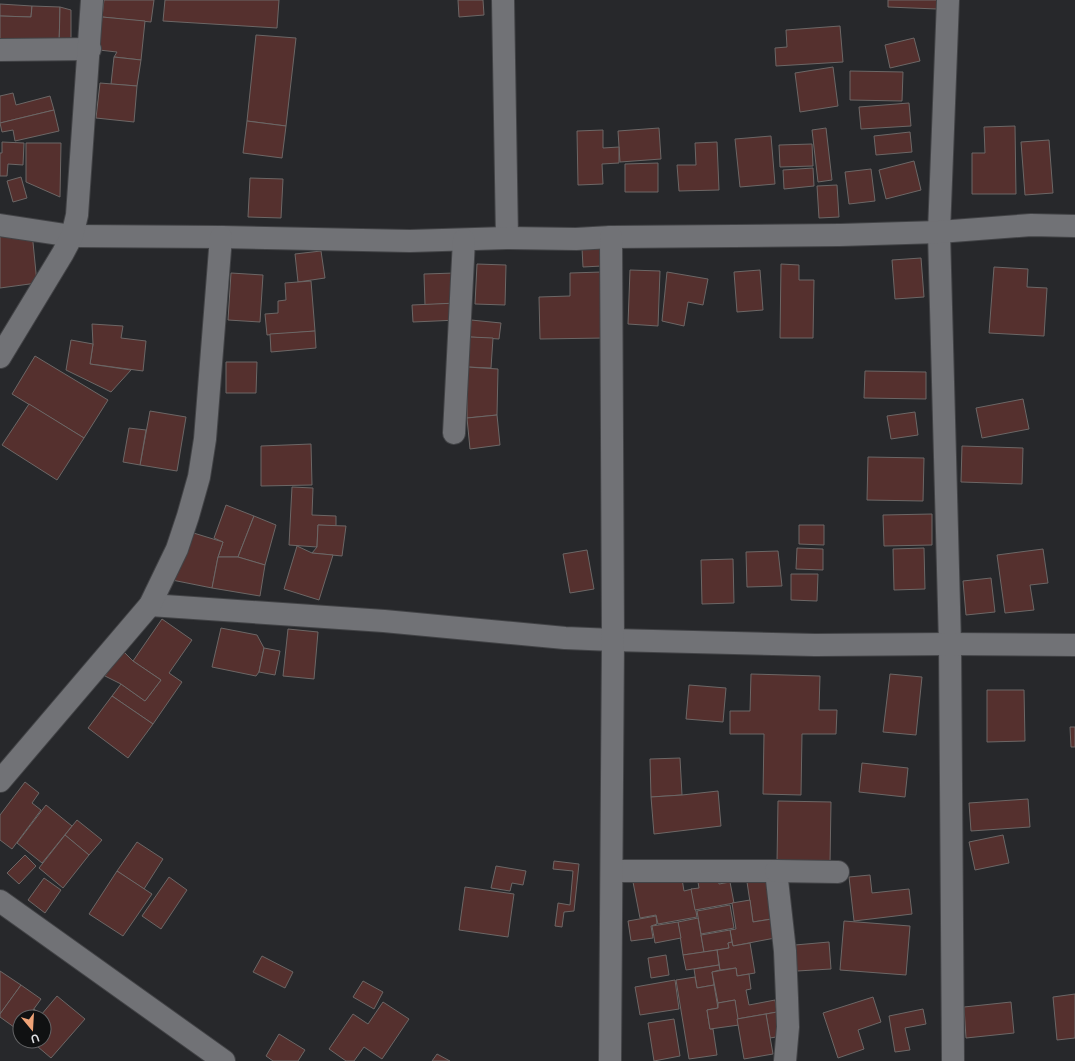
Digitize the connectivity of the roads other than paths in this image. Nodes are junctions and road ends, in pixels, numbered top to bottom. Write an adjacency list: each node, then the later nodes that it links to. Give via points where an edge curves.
1 (92, 0): 4 (street)
2 (503, 0): 12 (street)
3 (948, 0): 8 (street)
4 (90, 49): 5 (street); 9 (street, via 77,215)
5 (0, 50)
6 (0, 225): 9 (street)
7 (1075, 226): 8 (street)
8 (939, 232): 11 (street); 18 (street)
9 (72, 236): 10 (street); 14 (street)
10 (221, 237): 13 (street); 16 (street, via 206,432 199,477 177,549)
11 (611, 237): 12 (street); 17 (street)
12 (507, 238): 13 (street)
13 (464, 240): 15 (street)
14 (0, 357)
15 (454, 433)
16 (150, 605): 17 (street, via 377,620 565,638); 20 (street)
17 (613, 640): 18 (street, via 815,645); 21 (street)
18 (950, 644): 19 (street); 28 (street)
19 (1075, 645)
20 (0, 781)
21 (612, 871): 22 (street); 26 (street)
22 (776, 871): 23 (street); 27 (street, via 787,998)
23 (838, 872)
24 (0, 900): 25 (street)
25 (224, 1061)
26 (610, 1061)
27 (785, 1061)
28 (953, 1061)

